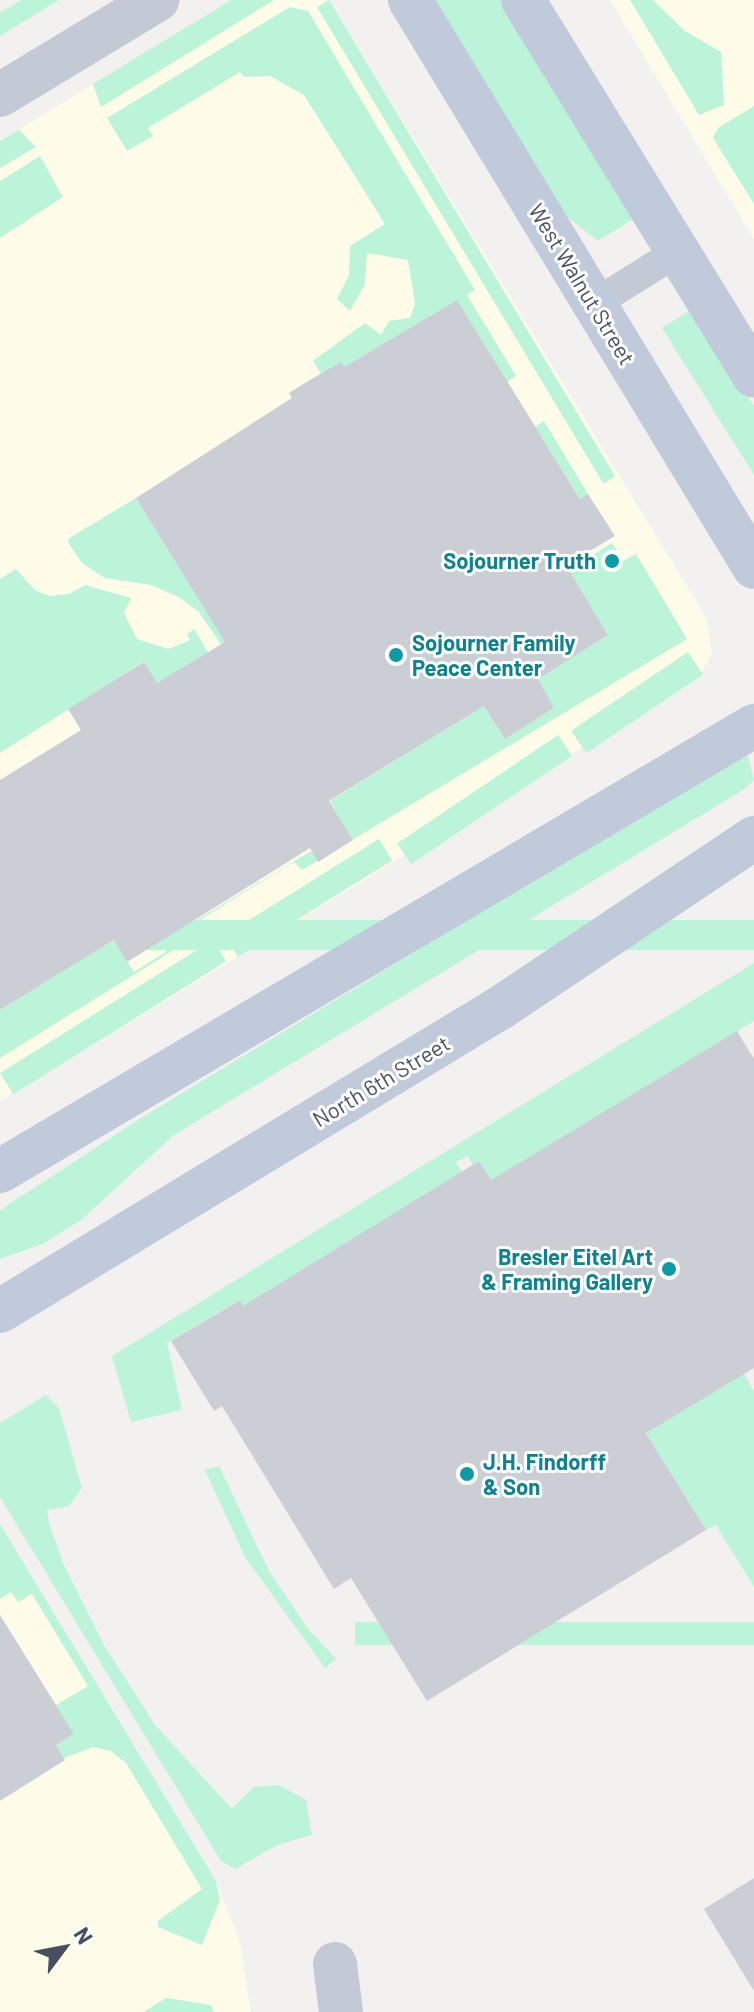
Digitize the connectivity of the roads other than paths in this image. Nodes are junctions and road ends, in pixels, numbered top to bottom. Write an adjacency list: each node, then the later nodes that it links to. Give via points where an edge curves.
1 (157, 0): 4 (street)
2 (410, 0): 6 (main road, West Walnut Street)
3 (523, 0): 5 (main road)
4 (0, 95)
5 (677, 252): 6 (lane); 7 (main road)
6 (594, 304): 8 (main road, West Walnut Street)
7 (754, 376)
8 (754, 567)
9 (754, 726): 11 (main road)
10 (754, 838): 12 (main road, North 6th Street, via 500,1008)
11 (0, 1171)
12 (0, 1311)
13 (335, 1964): 14 (street)
14 (341, 2012)

